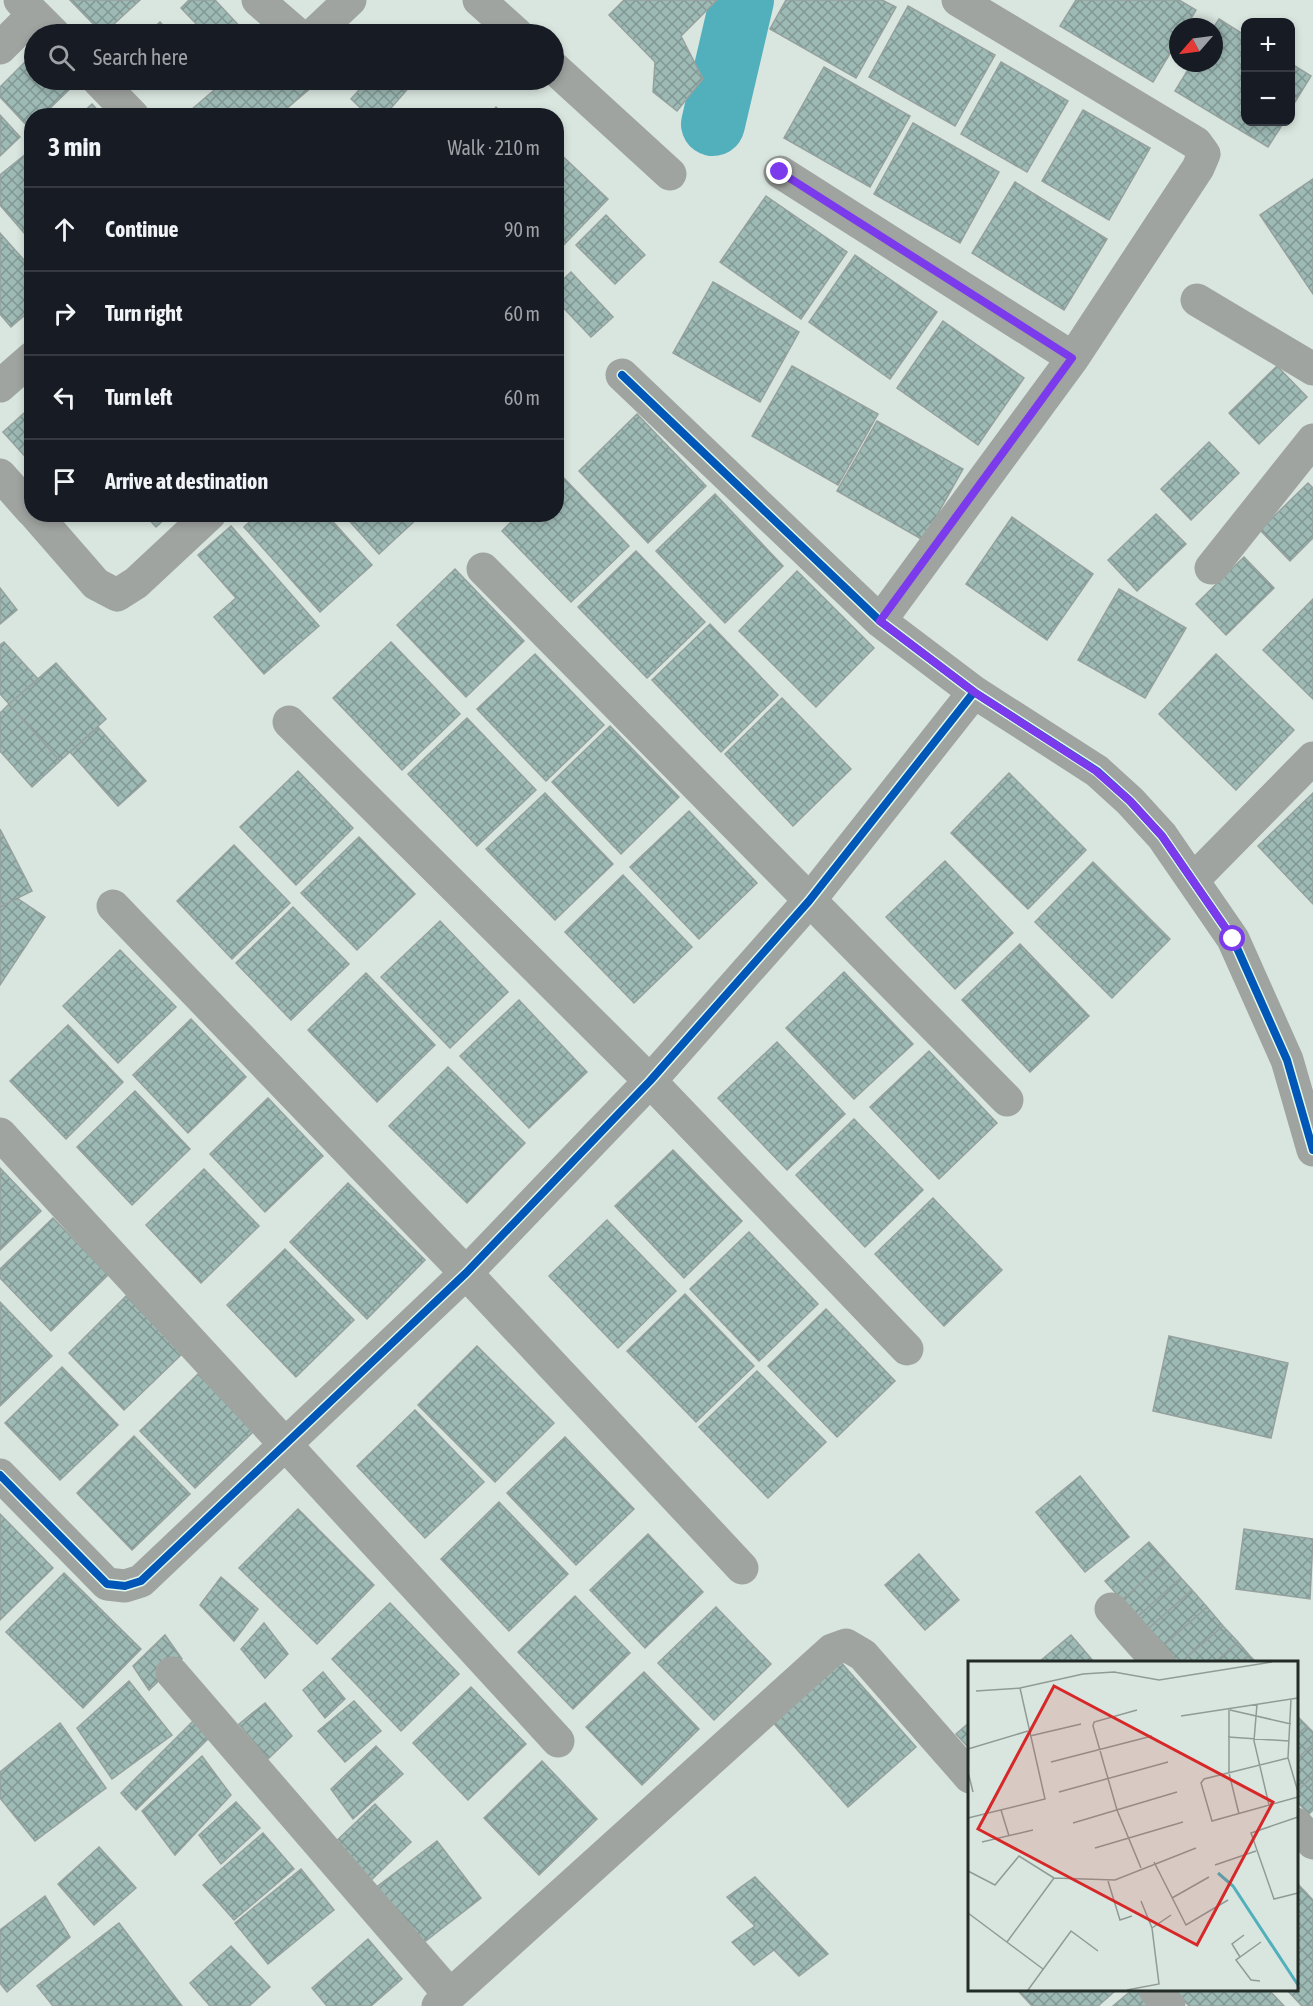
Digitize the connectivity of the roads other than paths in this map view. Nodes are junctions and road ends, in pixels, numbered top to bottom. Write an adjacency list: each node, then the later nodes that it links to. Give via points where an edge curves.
1 (258, 0): 5 (street)
2 (350, 0): 6 (street)
3 (479, 0): 7 (street)
4 (958, 0): 16 (street, via 1196,143 1204,154)
5 (286, 24)
6 (325, 24)
7 (506, 24)
8 (24, 27): 9 (street)
9 (0, 48)
10 (564, 77): 14 (street)
11 (108, 90): 12 (street)
12 (125, 108)
13 (780, 172): 16 (street)
14 (670, 174)
15 (1197, 300): 18 (street)
16 (1072, 358): 28 (street)
17 (24, 365): 20 (street)
18 (1313, 369)
19 (622, 375): 28 (street)
20 (0, 386)
21 (1313, 440): 26 (street)
22 (0, 476): 23 (street)
23 (24, 502)
24 (41, 522): 25 (street, via 96,585 117,595 136,583)
25 (201, 522)
26 (1211, 568)
27 (483, 570): 33 (street)
28 (880, 621): 29 (street)
29 (974, 692): 32 (street, via 1096,771 1162,836); 33 (street)
30 (290, 722): 35 (street)
31 (1313, 758): 32 (street)
32 (1193, 880): 38 (street, via 1233,939 1287,1060)
33 (809, 901): 35 (street); 36 (street)
34 (113, 906): 39 (street)
35 (650, 1081): 39 (street); 40 (street)
36 (1007, 1100)
37 (0, 1134): 41 (street)
38 (1313, 1149)
39 (466, 1273): 41 (street); 43 (street)
40 (907, 1349)
41 (284, 1444): 42 (street, via 141,1581 124,1586 107,1584); 47 (street)
42 (0, 1475)
43 (742, 1568)
44 (1111, 1609): 45 (street)
45 (1157, 1661)
46 (171, 1673): 52 (street)
47 (558, 1741)
48 (968, 1776): 52 (street, via 863,1656 846,1645 832,1650)
49 (1298, 1826): 50 (street)
50 (1313, 1843)
51 (1157, 1991): 53 (street)
52 (444, 2001)
53 (1169, 2006)

